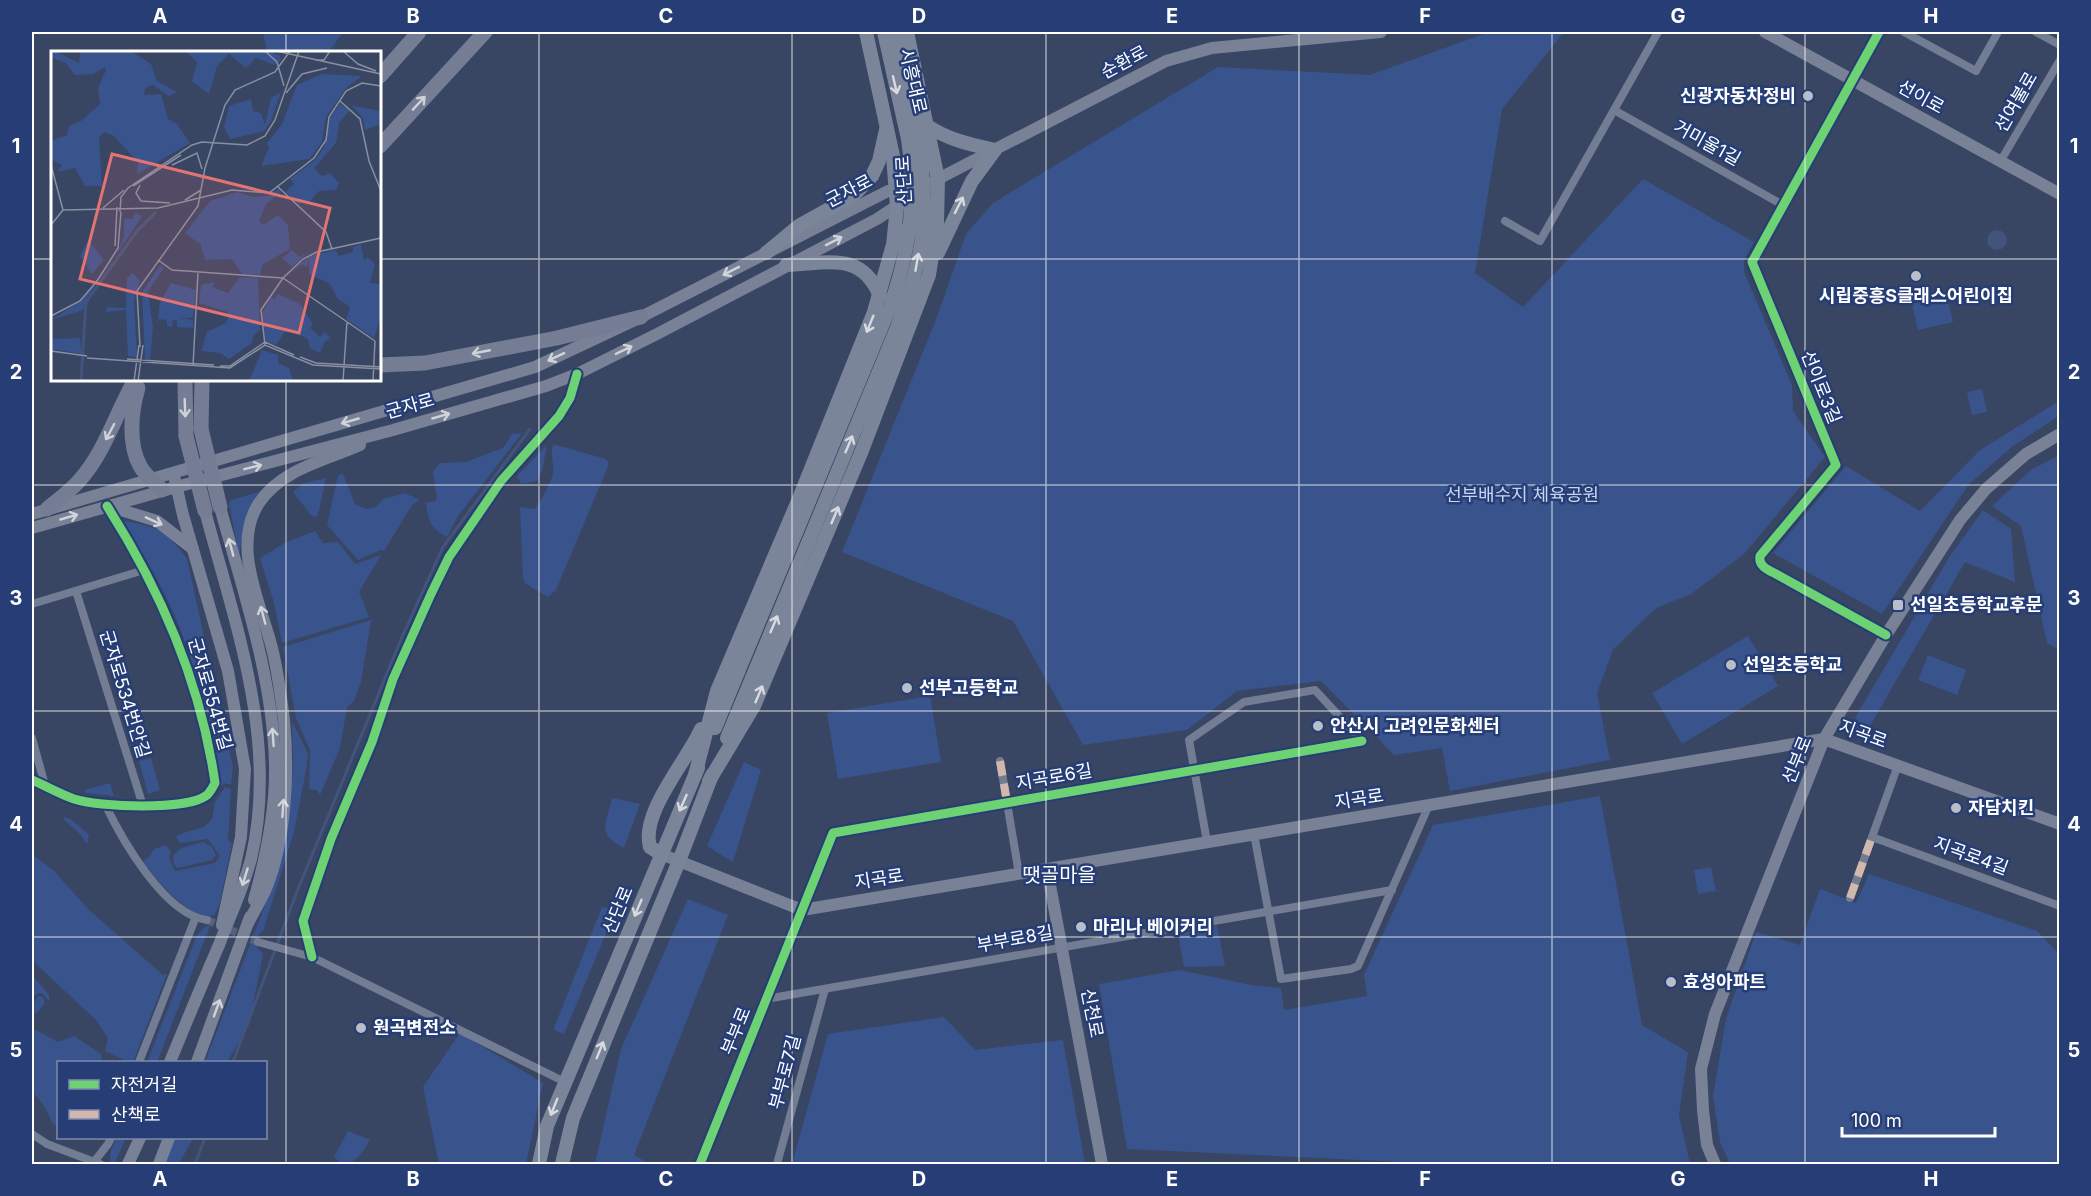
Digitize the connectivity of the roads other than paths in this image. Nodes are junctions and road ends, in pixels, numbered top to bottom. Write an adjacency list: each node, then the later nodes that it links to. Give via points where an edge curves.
1 (419, 32): 16 (highway)
2 (484, 32): 21 (highway, one-way to 2)
3 (866, 32): 19 (main road)
4 (884, 32): 20 (main road, 시흥대로, one-way to 20)
5 (896, 32): 20 (main road, 시흥대로)
6 (907, 32): 20 (main road, via 919,82)
7 (1381, 32): 22 (main road, 순환로, via 1212,48 1166,60)
8 (1658, 32): 18 (street)
9 (1765, 32): 17 (main road, 선이로)
10 (1879, 32): 17 (street, 선이로3길)
11 (1904, 32): 12 (street, via 1976,71)
12 (1998, 32)
13 (2036, 32): 14 (street)
14 (2060, 45)
15 (2060, 60): 23 (street, 선여불로)
16 (381, 75)
17 (1853, 80): 23 (main road, 선이로); 27 (street, 선이로3길)
18 (1614, 110): 27 (street, 거미울1길); 30 (street, via 1540,241)
19 (888, 128): 20 (main road, via 903,146 921,141 926,133); 25 (main road); 34 (main road, via 872,176 854,195 800,225)
20 (917, 134): 22 (main road); 24 (main road); 31 (main road, 산단로, bridge, via 913,173)
21 (381, 145)
22 (995, 150): 24 (main road, 순환로); 37 (main road, one-way to 22, via 972,181)
23 (2000, 162): 26 (main road, 선이로)
24 (938, 179): 25 (main road, 군자로); 28 (main road, 군자로); 35 (main road)
25 (896, 189): 28 (main road); 29 (main road, 군자로)
26 (2060, 194)
27 (1783, 205): 60 (street, 선이로3길, via 1752,262 1836,465 1759,560 1762,566)
28 (897, 207): 32 (main road, 군자로); 33 (main road)
29 (853, 209): 32 (main road, via 865,214); 34 (main road, 군자로)
30 (1505, 221)
31 (917, 222): 67 (main road, 산단로, bridge, via 890,307); 69 (main road, 산단로, one-way to 31, bridge, via 897,328 914,278)
32 (861, 227): 36 (main road, 군자로, one-way to 32)
33 (892, 248): 35 (main road, via 904,231 920,230 928,236); 38 (main road)
34 (766, 253): 39 (main road, 군자로, one-way to 39)
35 (932, 254): 37 (main road)
36 (786, 266): 38 (main road, via 828,262 855,266 868,274); 41 (main road, 군자로, one-way to 36)
37 (927, 278): 69 (main road, one-way to 37, via 754,706 861,453)
38 (880, 296): 61 (main road, one-way to 61)
39 (640, 317): 40 (highway, one-way to 40, via 425,363); 48 (main road, 군자로, one-way to 48, via 535,367)
40 (381, 364)
41 (577, 374): 46 (main road, 군자로, one-way to 41); 94 (street, via 570,398 559,416 501,481 449,557 430,594 393,679 303,921)
42 (135, 381): 52 (highway, one-way to 52, via 90,468)
43 (141, 381): 49 (highway, via 133,405 135,450 140,467)
44 (184, 381): 53 (highway, one-way to 53, bridge, via 186,436)
45 (202, 381): 53 (highway, bridge, via 201,429)
46 (393, 430): 50 (main road, 군자로, one-way to 46); 90 (main road, one-way to 46, via 267,887 275,859 286,772 278,681 247,538 258,505 273,485 307,466)
47 (2060, 434): 60 (main road, 선부로, via 2026,454 1986,489 1960,520)
48 (173, 472): 49 (main road, 군자로); 50 (main road)
49 (151, 479): 50 (highway); 52 (main road, 군자로)
50 (169, 489): 51 (main road, 군자로); 56 (main road)
51 (107, 506): 55 (main road, 군자로, one-way to 51); 56 (main road, one-way to 56, via 157,521); 57 (street, 군자로554번길)
52 (47, 509): 54 (main road, 군자로)
53 (213, 509): 90 (main road, one-way to 53, via 270,832 275,767 272,710 256,639); 91 (main road, one-way to 91, via 259,741 258,810 251,858)
54 (32, 514)
55 (32, 528)
56 (193, 549): 91 (main road, via 228,671 245,769 241,837)
57 (144, 570): 58 (street); 74 (street, 군자로554번길, via 180,645 202,713 215,783 207,795 192,802)
58 (76, 591): 59 (street); 74 (street, 군자로534번안길)
59 (32, 604)
60 (1886, 635): 63 (main road, 선부로)
61 (717, 691): 67 (main road); 79 (main road, via 696,740 655,812 647,837 650,847)
62 (32, 738): 70 (street)
63 (1824, 739): 65 (main road, 지곡로); 73 (main road, 지곡로); 113 (main road, 선부로, via 1715,1014 1701,1069 1707,1145)
64 (1000, 761): 71 (street)
65 (1898, 765): 75 (main road, 지곡로); 77 (street)
66 (1194, 770): 66 (street, 지곡로6길, via 1362,741 1315,690 1244,702 1189,740); 71 (street, 지곡로6길); 78 (street)
67 (695, 776): 79 (main road, 산단로, one-way to 79)
68 (32, 780): 70 (street, 군자로554번길)
69 (709, 781): 80 (main road, 산단로)
70 (45, 785): 72 (street, 군자로554번길, via 75,799)
71 (1007, 802): 82 (street); 86 (street, 지곡로6길, via 833,833)
72 (105, 804): 74 (street, 군자로554번길); 88 (street, via 149,878)
73 (1429, 805): 76 (main road, 지곡로); 83 (street)
74 (143, 806)
75 (2060, 824)
76 (1254, 834): 78 (main road, 지곡로); 87 (street)
77 (1872, 837): 84 (street); 85 (street, 지곡로4길)
78 (1207, 842): 81 (main road, 지곡로)
79 (661, 854): 80 (main road); 100 (main road, 산단로, one-way to 100)
80 (679, 861): 86 (main road); 109 (main road, 산단로, one-way to 80, via 573,1118)
81 (1047, 869): 82 (main road, 지곡로); 93 (main road, 신천로)
82 (1019, 874): 86 (main road, 지곡로)
83 (1392, 890): 87 (street, 부부로8길); 87 (street, via 1358,966 1351,969 1281,979)
84 (1850, 898)
85 (2060, 906)
86 (802, 910): 96 (street, 부부로)
87 (1269, 912): 93 (street, 부부로8길)
88 (195, 919): 89 (street); 97 (street)
89 (207, 920)
90 (248, 923): 99 (main road, one-way to 90)
91 (220, 941): 98 (main road)
92 (261, 943): 94 (street)
93 (1062, 948): 95 (street, 부부로8길); 112 (main road, 신천로)
94 (312, 957): 100 (street)
95 (825, 989): 96 (street, 부부로8길); 111 (street, 부부로7길)
96 (766, 999): 110 (street, 부부로)
97 (139, 1061)
98 (170, 1061)
99 (197, 1061)
100 (565, 1082): 108 (main road, 산단로, one-way to 108, via 547,1126)
101 (32, 1134): 105 (street, via 47,1144)
102 (110, 1139): 105 (street)
103 (139, 1139): 106 (main road)
104 (168, 1139): 107 (main road)
105 (97, 1163)
106 (128, 1164)
107 (159, 1164)
108 (539, 1164)
109 (562, 1164)
110 (702, 1164)
111 (777, 1164)
112 (1102, 1164)
113 (1715, 1164)

